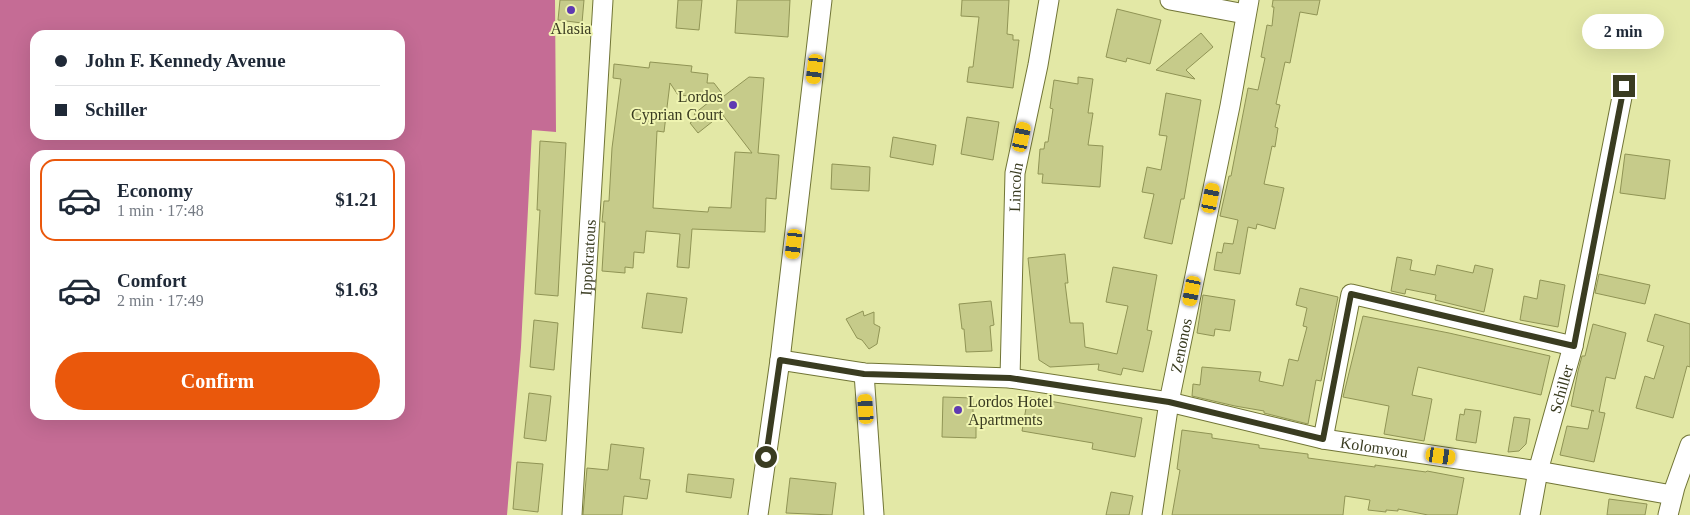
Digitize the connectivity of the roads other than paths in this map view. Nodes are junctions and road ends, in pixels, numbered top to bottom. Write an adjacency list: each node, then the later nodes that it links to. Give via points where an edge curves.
1 (603, 0): 16 (street, Ippokratous)
2 (822, 0): 8 (street)
3 (1049, 0): 10 (street, Lincoln, via 1015,173)
4 (1170, 0): 5 (street)
5 (1247, 7): 11 (street, Zenonos, via 1230,106)
6 (1624, 86): 7 (street, Schiller)
7 (1574, 346): 12 (street, via 1351,294); 14 (street, Schiller)
8 (780, 360): 9 (street, Kolomvou); 17 (street)
9 (864, 374): 10 (street, Kolomvou); 18 (street)
10 (1010, 378): 11 (street, Kolomvou)
11 (1169, 402): 12 (street, Kolomvou); 19 (street, Zenonos)
12 (1323, 439): 14 (street, Kolomvou)
13 (1690, 445): 15 (street)
14 (1538, 471): 15 (street, Kolomvou); 20 (street, Schiller)
15 (1672, 495): 21 (street)
16 (572, 515)
17 (758, 515)
18 (874, 515)
19 (1152, 515)
20 (1530, 515)
21 (1668, 515)

